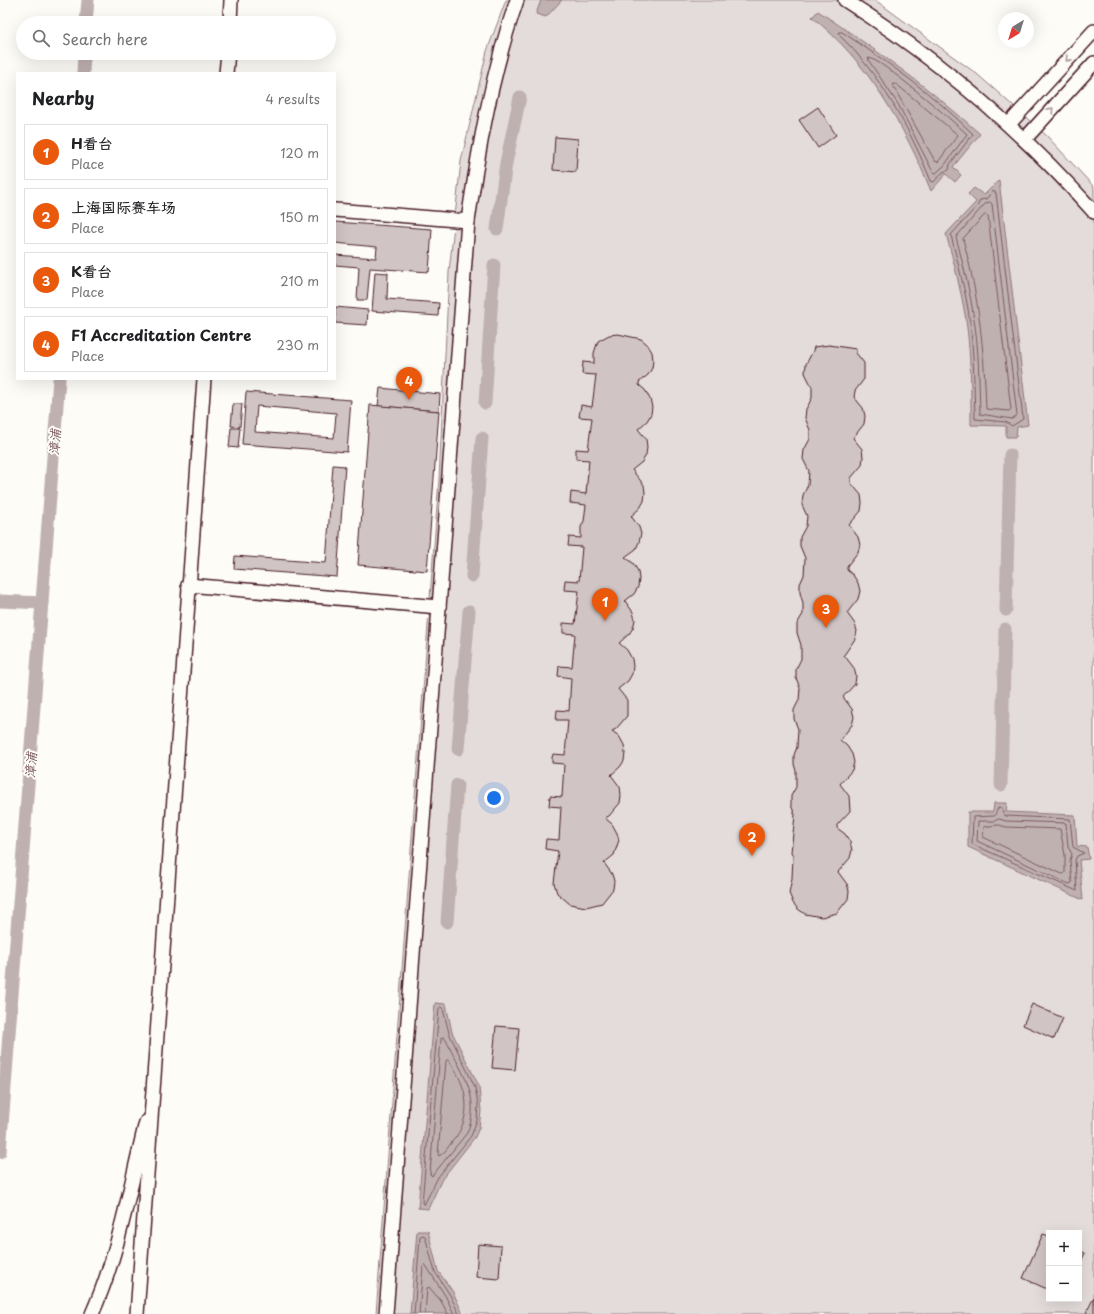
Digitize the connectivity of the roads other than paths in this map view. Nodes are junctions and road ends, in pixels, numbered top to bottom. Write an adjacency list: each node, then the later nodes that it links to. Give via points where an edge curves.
1 (231, 0): 4 (street)
2 (517, 0): 13 (street, via 485,116)
3 (845, 0): 9 (street, via 917,49)
4 (230, 16)
5 (1094, 31): 9 (street, one-way to 9)
6 (227, 60): 8 (street)
7 (1094, 63): 10 (street, one-way to 7)
8 (226, 72)
9 (1008, 124): 10 (street)
10 (1025, 139): 12 (street)
11 (336, 210): 13 (street)
12 (1094, 212)
13 (468, 221): 16 (street)
14 (204, 380): 15 (street)
15 (188, 586): 16 (street); 17 (street)
16 (439, 607): 20 (street)
17 (156, 1083): 18 (street, via 117,1240 102,1292); 19 (street)
18 (92, 1314)
19 (137, 1314)
20 (386, 1314)

